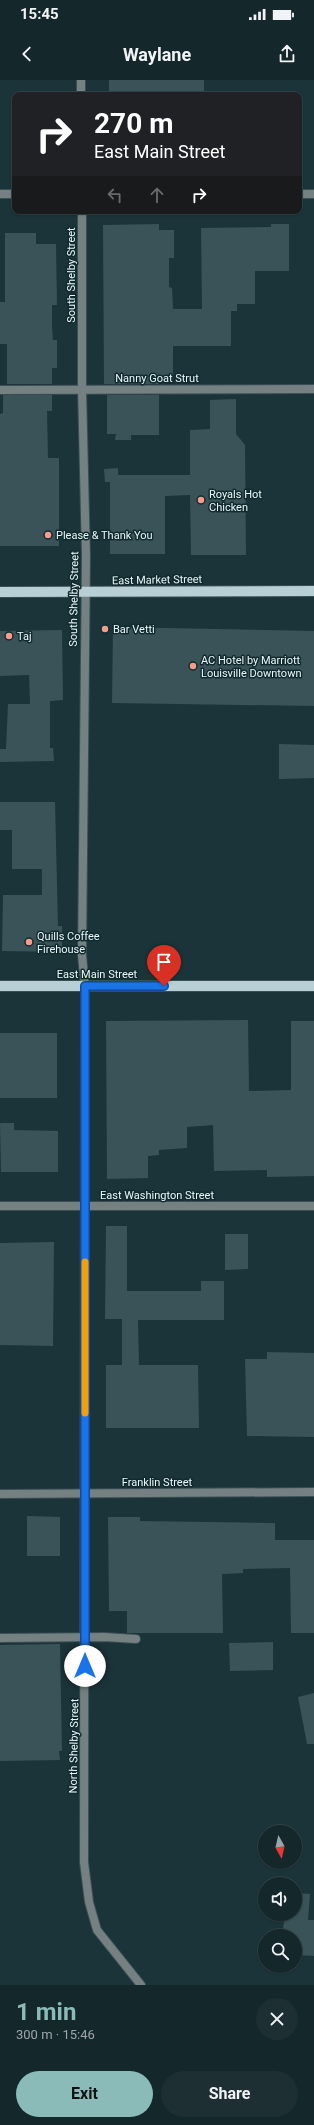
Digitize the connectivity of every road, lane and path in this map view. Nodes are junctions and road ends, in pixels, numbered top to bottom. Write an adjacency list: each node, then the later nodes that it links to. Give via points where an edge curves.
1 (81, 80): 2 (street)
2 (81, 92)
3 (0, 194): 4 (street)
4 (12, 194)
5 (302, 194): 6 (street)
6 (314, 194)
7 (82, 214): 8 (street, South Shelby Street)
8 (82, 389): 9 (street, Nanny Goat Strut); 10 (street, Nanny Goat Strut); 13 (street, South Shelby Street)
9 (314, 389)
10 (0, 390)
11 (314, 591): 13 (main road, East Market Street)
12 (0, 592): 13 (main road, East Market Street)
13 (85, 592): 15 (street, South Shelby Street, via 82,954)
14 (0, 986): 15 (main road, East Main Street)
15 (85, 986): 16 (main road, East Main Street); 18 (street, North Shelby Street)
16 (314, 986)
17 (0, 1206): 18 (street, East Washington Street)
18 (85, 1206): 19 (street, East Washington Street); 21 (street, North Shelby Street)
19 (314, 1206)
20 (314, 1492): 21 (street, Franklin Street)
21 (85, 1493): 22 (street, Franklin Street); 23 (street, North Shelby Street)
22 (0, 1494)
23 (85, 1637): 24 (street); 25 (street); 26 (street, North Shelby Street, via 83,1817 84,1862 89,1902 97,1930)
24 (0, 1638)
25 (136, 1639)
26 (141, 1985)

